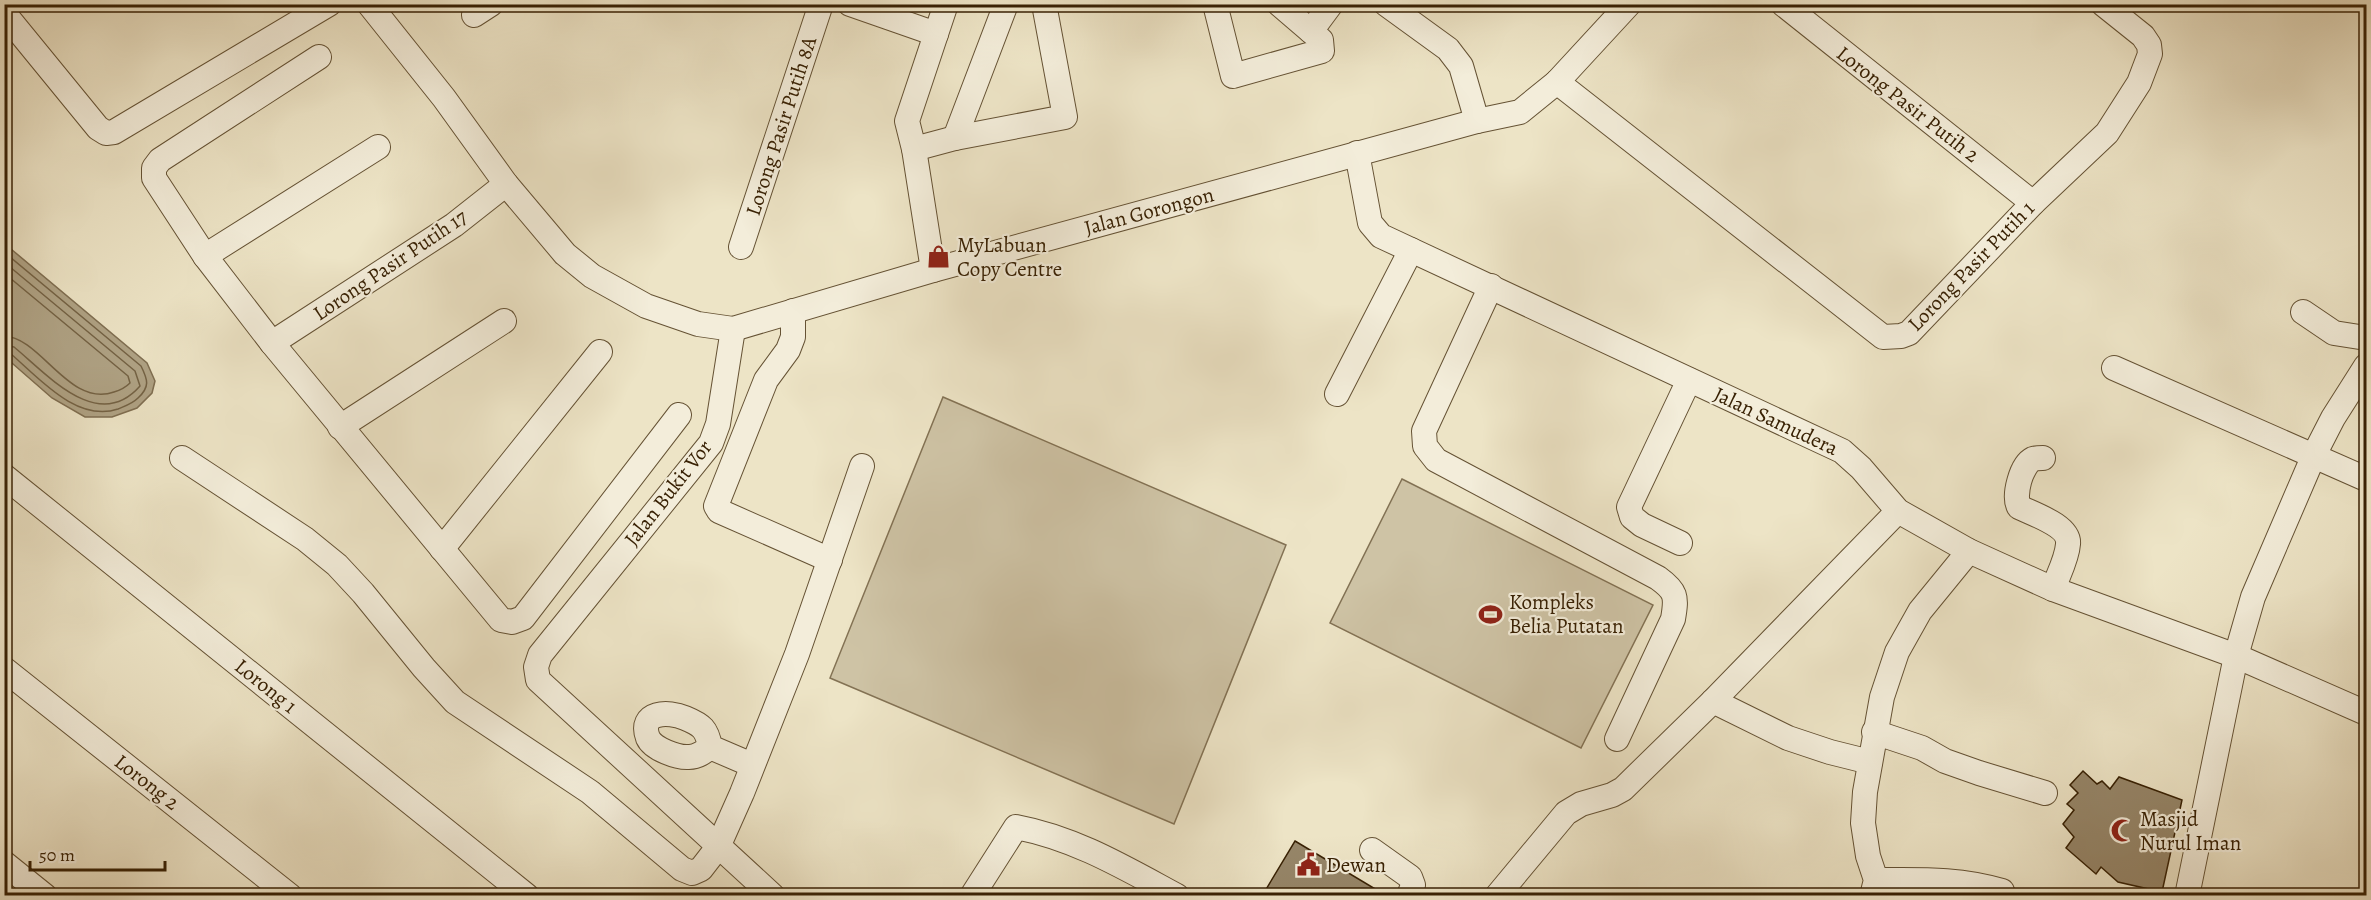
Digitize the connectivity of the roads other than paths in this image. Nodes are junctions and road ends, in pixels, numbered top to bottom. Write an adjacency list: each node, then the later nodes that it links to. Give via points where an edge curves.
1 (329, 4): 15 (street, via 114,132 98,128)
2 (369, 4): 25 (street)
3 (821, 4): 27 (street, Lorong Pasir Putih 8A)
4 (850, 4): 17 (street)
5 (946, 4): 17 (street)
6 (1006, 4): 21 (street)
7 (1044, 4): 21 (street, via 1065,117)
8 (1215, 4): 16 (street, via 1233,76 1322,51 1321,40)
9 (1331, 4): 16 (street)
10 (1386, 4): 20 (street, via 1448,49 1461,66)
11 (1629, 4): 19 (street, Jalan Gorongon)
12 (1783, 4): 26 (street, Lorong Pasir Putih 2)
13 (2103, 4): 26 (street, Lorong Pasir Putih 1, via 2143,36 2150,54 2139,83 2108,133)
14 (1290, 8): 16 (street)
15 (4, 13)
16 (1311, 31)
17 (936, 34): 23 (street, via 907,121)
18 (320, 57): 29 (street, via 160,160 154,168 154,178)
19 (1557, 82): 20 (street, Jalan Gorongon, via 1520,112); 26 (street, Lorong Pasir Putih 1, via 1883,337 1909,333)
20 (1477, 121): 24 (street, Jalan Gorongon)
21 (955, 138): 23 (street)
22 (378, 147): 29 (street)
23 (914, 149): 30 (street)
24 (1358, 153): 28 (street, Jalan Samudera, via 1370,223 1381,236); 30 (street, Jalan Gorongon)
25 (506, 184): 35 (street, via 565,254 592,276 646,306 698,324); 37 (street, Lorong Pasir Putih 17, via 454,225)
26 (2033, 203)
27 (741, 247)
28 (1411, 250): 31 (street, Jalan Samudera); 42 (street)
29 (206, 256): 37 (street)
30 (933, 270): 32 (street, Jalan Gorongon)
31 (1491, 286): 41 (street, Jalan Samudera); 62 (street, via 1424,431 1425,446 1436,460 1672,588 1676,603 1673,619)
32 (793, 311): 35 (street, Jalan Gorongon); 55 (street, via 793,337 788,350 766,380 716,506 719,511)
33 (2303, 312): 36 (street, via 2334,333)
34 (504, 321): 44 (street)
35 (733, 329): 67 (street, Jalan Bukit Vor, via 718,424 711,443 540,655 536,667 538,680)
36 (2367, 338)
37 (272, 343): 44 (street)
38 (600, 352): 53 (street)
39 (2367, 366): 45 (street)
40 (2114, 368): 45 (street)
41 (1689, 380): 51 (street, Jalan Samudera, via 1842,451); 52 (street, via 1629,507 1632,517 1642,525)
42 (1337, 394)
43 (679, 414): 53 (street, via 523,618 501,620)
44 (340, 427): 53 (street)
45 (2314, 455): 50 (street); 57 (street, via 2253,597)
46 (182, 458): 67 (street, via 305,539 337,565 455,702 590,792 682,869 692,873 701,868)
47 (2043, 458): 56 (street, via 2033,459 2026,466 2015,501 2067,534 2069,544)
48 (862, 466): 55 (street)
49 (4, 476): 75 (street, Lorong 1)
50 (2367, 479)
51 (1898, 511): 54 (street, Jalan Samudera); 59 (street)
52 (1680, 543)
53 (442, 549)
54 (1969, 551): 56 (street, Jalan Samudera); 61 (street, via 1920,611 1897,652)
55 (830, 560): 65 (street)
56 (2053, 589): 57 (street, Jalan Samudera)
57 (2236, 656): 60 (street, Jalan Samudera); 80 (street)
58 (4, 669): 74 (street, Lorong 2)
59 (1713, 701): 64 (street, via 1788,738); 79 (street, via 1623,789 1566,813)
60 (2367, 713)
61 (1874, 732): 64 (street); 66 (street, via 1979,774)
62 (1617, 739)
63 (710, 747): 65 (street)
64 (1870, 762): 70 (street, via 1863,823)
65 (752, 765): 67 (street)
66 (2045, 793)
67 (718, 847): 72 (street, Jalan Bukit Vor)
68 (1372, 850): 78 (street, via 1410,877 1413,885)
69 (4, 863): 73 (street)
70 (1874, 888): 71 (street, via 1965,882)
71 (2002, 891)
72 (766, 894)
73 (45, 896)
74 (290, 896)
75 (527, 896)
76 (972, 896): 77 (street, via 1016,827 1085,847)
77 (1177, 896)
78 (1409, 896)
79 (1497, 896)
80 (2187, 896)

